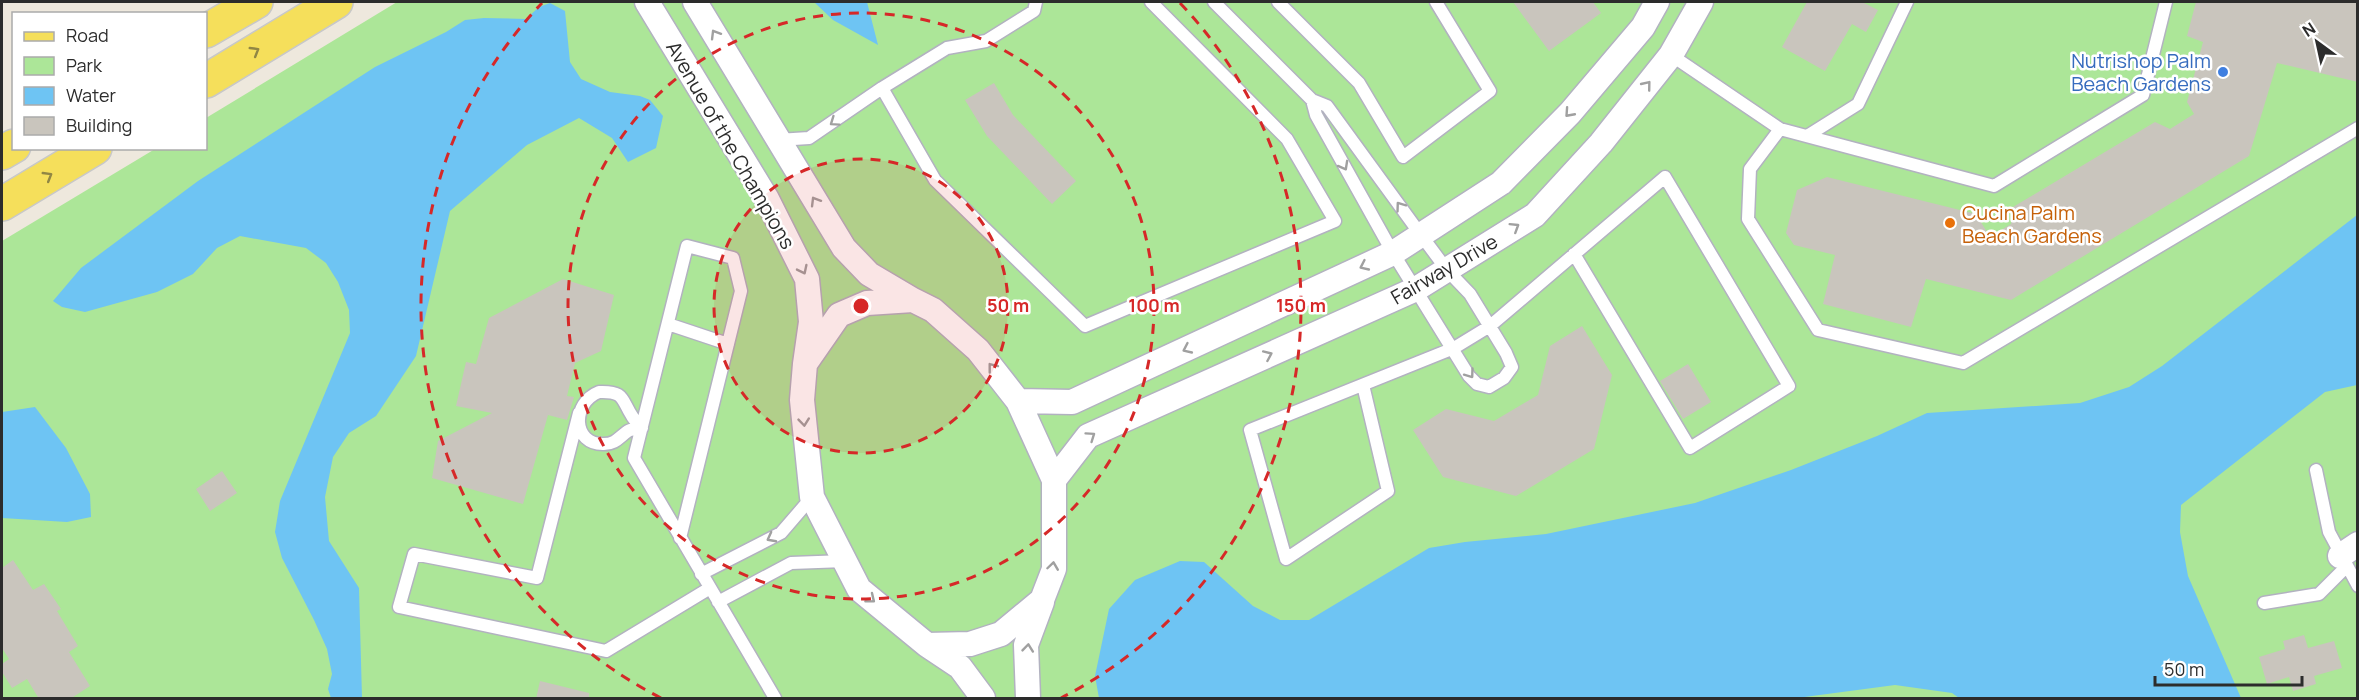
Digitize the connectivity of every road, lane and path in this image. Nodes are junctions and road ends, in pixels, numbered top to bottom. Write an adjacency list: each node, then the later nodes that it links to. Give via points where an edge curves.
1 (256, 2): 14 (main road)
2 (336, 2): 16 (main road, one-way to 2)
3 (647, 2): 35 (street, Avenue of the Champions, one-way to 35, via 767,199 807,279 811,321)
4 (695, 2): 22 (street, one-way to 4)
5 (1036, 2): 17 (lane, via 1034,11 986,41 947,48)
6 (1151, 2): 17 (lane, via 1287,139 1335,221 1085,326 935,180)
7 (1214, 2): 18 (lane)
8 (1278, 2): 9 (lane, via 1359,82 1403,157 1490,91)
9 (1436, 2)
10 (1657, 2): 25 (street, Fairway Drive, one-way to 25, via 1642,27 1570,113 1501,183)
11 (1701, 2): 15 (street, Fairway Drive)
12 (1907, 2): 21 (lane, via 1858,104)
13 (2166, 2): 21 (lane, via 2144,95 1994,186)
14 (207, 30)
15 (1671, 55): 20 (lane); 28 (street, Fairway Drive, one-way to 15, via 1535,215 1601,143)
16 (207, 80)
17 (882, 88): 22 (lane, one-way to 22, via 809,138)
18 (1312, 100): 25 (lane, one-way to 18, via 1327,106); 26 (lane, one-way to 26, via 1316,115)
19 (2358, 128): 20 (lane, via 1963,363 1818,330 1748,219 1750,170)
20 (1780, 129): 21 (lane)
21 (1807, 136)
22 (778, 140): 30 (street, one-way to 22, via 869,274 844,248)
23 (92, 150): 24 (main road, one-way to 23)
24 (2, 204)
25 (1421, 235): 26 (street, Fairway Drive); 28 (lane)
26 (1393, 253): 29 (lane); 37 (street, Fairway Drive, one-way to 37, via 1072,402)
27 (1574, 254): 27 (lane, via 1690,448 1789,386 1665,177); 32 (lane)
28 (1447, 270): 29 (street, Fairway Drive); 32 (lane, via 1470,294)
29 (1416, 289): 34 (lane); 41 (street, Fairway Drive, one-way to 29, via 1088,436)
30 (913, 300): 35 (street, via 867,303 839,315); 37 (street, one-way to 30, via 978,350 933,310)
31 (668, 324): 33 (lane); 33 (lane, via 687,246 733,258 741,291); 39 (lane)
32 (1490, 326): 34 (lane); 34 (lane, one-way to 32, via 1469,376 1478,384 1489,387 1504,378 1512,367)
33 (728, 344): 43 (lane)
34 (1454, 348): 36 (lane)
35 (805, 364): 42 (street, Avenue of the Champions, one-way to 42, via 802,400)
36 (1363, 385): 36 (lane, via 1250,430 1286,559 1388,491)
37 (1018, 401): 41 (street)
38 (579, 413): 39 (lane, via 578,422 584,434 599,444 614,443 628,431); 39 (lane, via 593,394 609,391 621,397); 48 (lane, via 537,578 414,554 399,607 606,651)
39 (642, 428): 43 (lane, via 634,458)
40 (2316, 470): 44 (lane, via 2329,532)
41 (1054, 480): 49 (street, one-way to 41, via 1054,569)
42 (812, 497): 45 (street); 46 (lane, one-way to 46, via 781,533)
43 (680, 538): 46 (lane)
44 (2348, 556): 47 (lane); 51 (lane, via 2319,594)
45 (844, 561): 50 (lane, via 791,563); 52 (street, one-way to 52, via 859,590)
46 (701, 574): 48 (lane)
47 (2358, 586)
48 (710, 588): 50 (lane)
49 (1042, 600): 52 (street, via 1001,634 970,644); 55 (street, one-way to 49, via 1026,645)
50 (718, 602): 53 (lane)
51 (2264, 603)
52 (927, 645): 54 (street, via 960,666)
53 (775, 699)
54 (983, 699)
55 (1028, 699)

